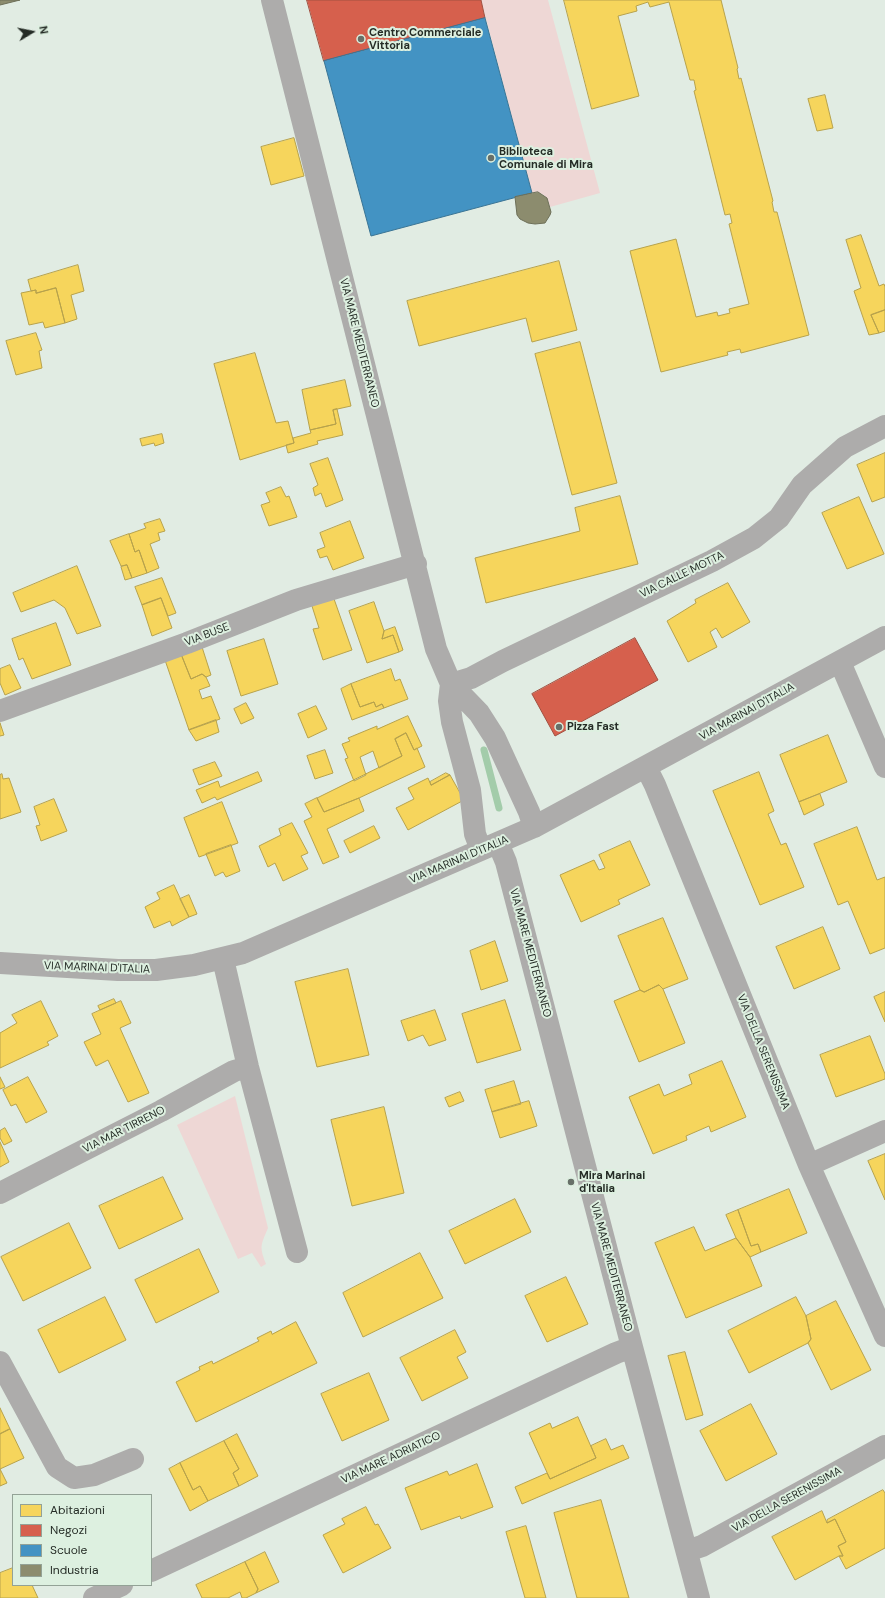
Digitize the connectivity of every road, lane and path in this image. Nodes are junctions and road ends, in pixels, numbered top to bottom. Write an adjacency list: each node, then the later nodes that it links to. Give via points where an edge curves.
1 (272, 0): 3 (street, VIA MARE MEDITERRANEO)
2 (885, 426): 6 (street, VIA CALLE MOTTA, via 845,447 802,485 779,518 754,538 471,678)
3 (416, 564): 6 (street, VIA MARE MEDITERRANEO, via 436,649); 7 (street, VIA BUSE, via 296,600)
4 (885, 637): 5 (street, VIA MARINAI D'ITALIA)
5 (840, 662): 8 (street, VIA MARINAI D'ITALIA); 9 (street)
6 (451, 684): 10 (street, VIA MARE MEDITERRANEO, via 479,713 495,738); 11 (street, VIA MARE MEDITERRANEO, via 449,700 452,722 470,790 475,834)
7 (0, 711)
8 (646, 767): 10 (street, VIA MARINAI D'ITALIA); 16 (street, VIA DELLA SERENISSIMA)
9 (885, 767)
10 (534, 827): 11 (street, VIA MARINAI D'ITALIA)
11 (490, 847): 12 (street, VIA MARINAI D'ITALIA, via 267,943); 20 (street, VIA MARE MEDITERRANEO, via 506,862)
12 (223, 959): 13 (street, VIA MARINAI D'ITALIA, via 156,970); 14 (street)
13 (0, 963)
14 (248, 1067): 17 (street, VIA MAR TIRRENO, via 234,1071); 18 (street)
15 (885, 1131): 16 (street)
16 (809, 1165): 19 (street, VIA DELLA SERENISSIMA)
17 (0, 1193)
18 (297, 1252)
19 (885, 1336)
20 (632, 1347): 24 (street, VIA MARE MEDITERRANEO); 25 (street, VIA MARE ADRIATICO, via 616,1352)
21 (0, 1362): 23 (street, via 57,1467 74,1478 94,1475)
22 (885, 1446): 24 (street, VIA DELLA SERENISSIMA, via 702,1546)
23 (133, 1459)
24 (687, 1551): 28 (street, VIA MARE MEDITERRANEO)
25 (152, 1571)
26 (120, 1586): 27 (street)
27 (94, 1598)
28 (699, 1598)

